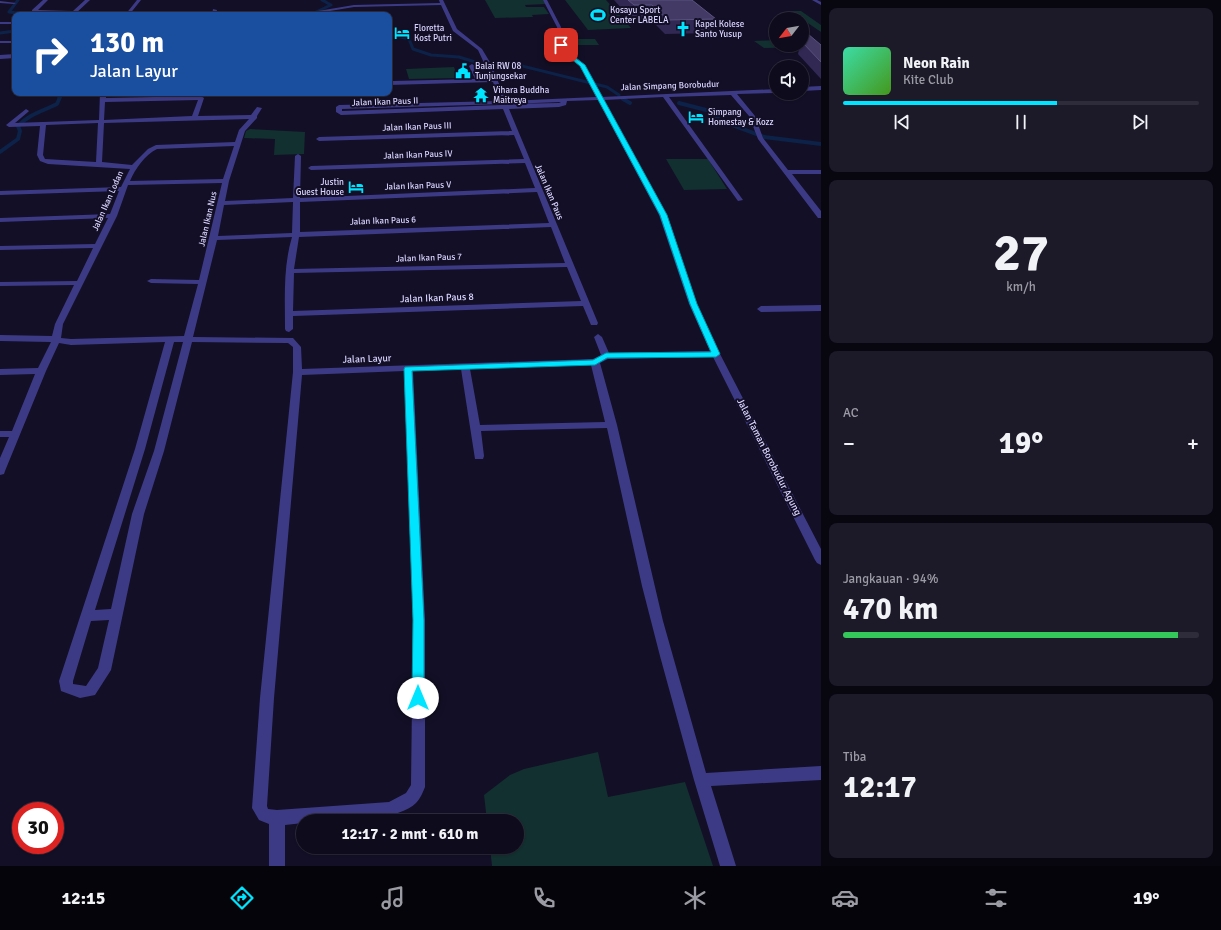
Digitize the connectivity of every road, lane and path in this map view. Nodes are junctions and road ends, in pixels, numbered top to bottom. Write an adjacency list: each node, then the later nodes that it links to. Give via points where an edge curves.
1 (46, 0): 13 (street, via 34,11)
2 (88, 0): 14 (street)
3 (139, 0): 15 (street)
4 (360, 0): 12 (street)
5 (545, 0): 35 (street, Jalan Taman Borobudur Agung, via 559,27 562,48 582,65)
6 (814, 0): 11 (street)
7 (0, 2): 10 (street)
8 (412, 2): 9 (street); 12 (street)
9 (442, 2): 27 (street, Jalan Ikan Paus, via 456,32 480,49)
10 (14, 3)
11 (821, 4)
12 (367, 8): 16 (street, via 347,7)
13 (53, 12)
14 (73, 12)
15 (129, 12)
16 (320, 12)
17 (0, 23): 18 (street)
18 (12, 23)
19 (0, 29): 20 (street)
20 (6, 29)
21 (0, 42): 22 (street)
22 (12, 42)
23 (12, 55): 24 (street)
24 (0, 57)
25 (472, 66): 26 (street)
26 (478, 80): 27 (street); 28 (street)
27 (494, 80): 36 (street, Jalan Ikan Paus)
28 (392, 83)
29 (821, 88): 30 (street)
30 (809, 89)
31 (769, 91): 32 (street, Jalan Simpang Borobudur)
32 (733, 93): 34 (street, Jalan Simpang Borobudur); 51 (street, via 752,116 760,138)
33 (103, 96): 40 (street, via 201,98); 41 (street)
34 (665, 96): 35 (street, Jalan Simpang Borobudur); 58 (street)
35 (601, 98): 36 (street, Jalan Simpang Borobudur, via 564,100 564,104 561,105); 85 (street, Jalan Taman Borobudur Agung, via 663,215 693,304)
36 (504, 104): 36 (street, Jalan Ikan Paus II, via 343,112 339,112 339,108); 43 (street, Jalan Ikan Paus)
37 (260, 108): 39 (street, Jalan Ikan Nus)
38 (26, 111): 42 (street, via 8,125)
39 (255, 116): 40 (street); 45 (street, Jalan Ikan Nus, via 242,130)
40 (194, 118): 41 (street)
41 (101, 122): 42 (street); 48 (street)
42 (43, 125): 48 (street, Jalan Ikan Lodan, via 40,155 42,160)
43 (515, 133): 44 (street, Jalan Ikan Paus III); 47 (street, Jalan Ikan Paus)
44 (318, 139)
45 (237, 144): 49 (street, via 156,147 148,151); 53 (street, Jalan Ikan Nus)
46 (298, 156): 57 (street)
47 (527, 161): 50 (street, Jalan Ikan Paus IV); 55 (street, Jalan Ikan Paus)
48 (99, 164): 49 (street, Jalan Ikan Lodan)
49 (134, 167): 54 (street, Jalan Ikan Lodan)
50 (311, 168)
51 (786, 172): 52 (street); 61 (street)
52 (821, 172)
53 (226, 181): 54 (street); 59 (street, Jalan Ikan Nus)
54 (125, 186): 56 (street); 60 (street, Jalan Ikan Lodan)
55 (540, 190): 57 (street, Jalan Ikan Paus V); 63 (street, Jalan Ikan Paus)
56 (0, 193)
57 (297, 200): 59 (street, Jalan Ikan Paus V); 64 (street)
58 (740, 200)
59 (221, 203): 65 (street, Jalan Ikan Nus)
60 (113, 216): 62 (street); 66 (street, Jalan Ikan Lodan)
61 (821, 216)
62 (0, 220)
63 (553, 225): 64 (street, Jalan Ikan Paus 6); 68 (street, Jalan Ikan Paus)
64 (296, 235): 65 (street, Jalan Ikan Paus 6); 69 (street)
65 (214, 238): 71 (street, Jalan Ikan Nus)
66 (98, 246): 67 (street); 72 (street, Jalan Ikan Lodan)
67 (0, 248)
68 (569, 265): 69 (street, Jalan Ikan Paus 7); 74 (street, Jalan Ikan Paus)
69 (290, 271): 77 (street)
70 (151, 281): 71 (street)
71 (202, 282): 84 (street, Jalan Ikan Nus)
72 (79, 283): 73 (street); 83 (street, Jalan Ikan Lodan, via 59,324)
73 (0, 284)
74 (585, 303): 77 (street, Jalan Ikan Paus 8); 78 (street, Jalan Ikan Paus)
75 (821, 308): 76 (street)
76 (761, 309)
77 (289, 314): 79 (street)
78 (594, 323)
79 (288, 329)
80 (598, 337): 86 (street)
81 (0, 338): 83 (street)
82 (170, 339): 83 (street, via 71,342); 84 (street); 97 (street)
83 (56, 340): 90 (street, Jalan Ikan Lodan)
84 (187, 340): 92 (street, via 290,340 297,348); 98 (street, Jalan Ikan Nus)
85 (716, 354): 86 (street, Jalan Layur); 101 (street, Jalan Taman Borobudur Agung)
86 (606, 356): 87 (street, Jalan Layur)
87 (595, 362): 88 (street, Jalan Layur); 93 (street)
88 (465, 367): 89 (street, Jalan Layur); 94 (street)
89 (408, 369): 92 (street, Jalan Layur); 106 (street, via 418,620 418,787 411,798 390,809)
90 (41, 371): 91 (street); 96 (street, Jalan Ikan Lodan)
91 (0, 372)
92 (298, 372): 106 (street, via 259,808 264,815)
93 (612, 425): 94 (street); 105 (street, via 649,587)
94 (476, 428): 99 (street)
95 (0, 434): 96 (street)
96 (15, 434): 100 (street, Jalan Ikan Lodan)
97 (140, 449): 98 (street); 103 (street)
98 (159, 450): 102 (street, Jalan Ikan Nus, via 138,514)
99 (479, 456)
100 (0, 471)
101 (821, 560)
102 (117, 614): 103 (street); 103 (street, Jalan Ikan Nus, via 104,670 93,688 86,692 73,691 65,685)
103 (86, 616)
104 (821, 772): 105 (street)
105 (701, 780): 108 (street)
106 (277, 818): 107 (street)
107 (277, 866)
108 (728, 866)

